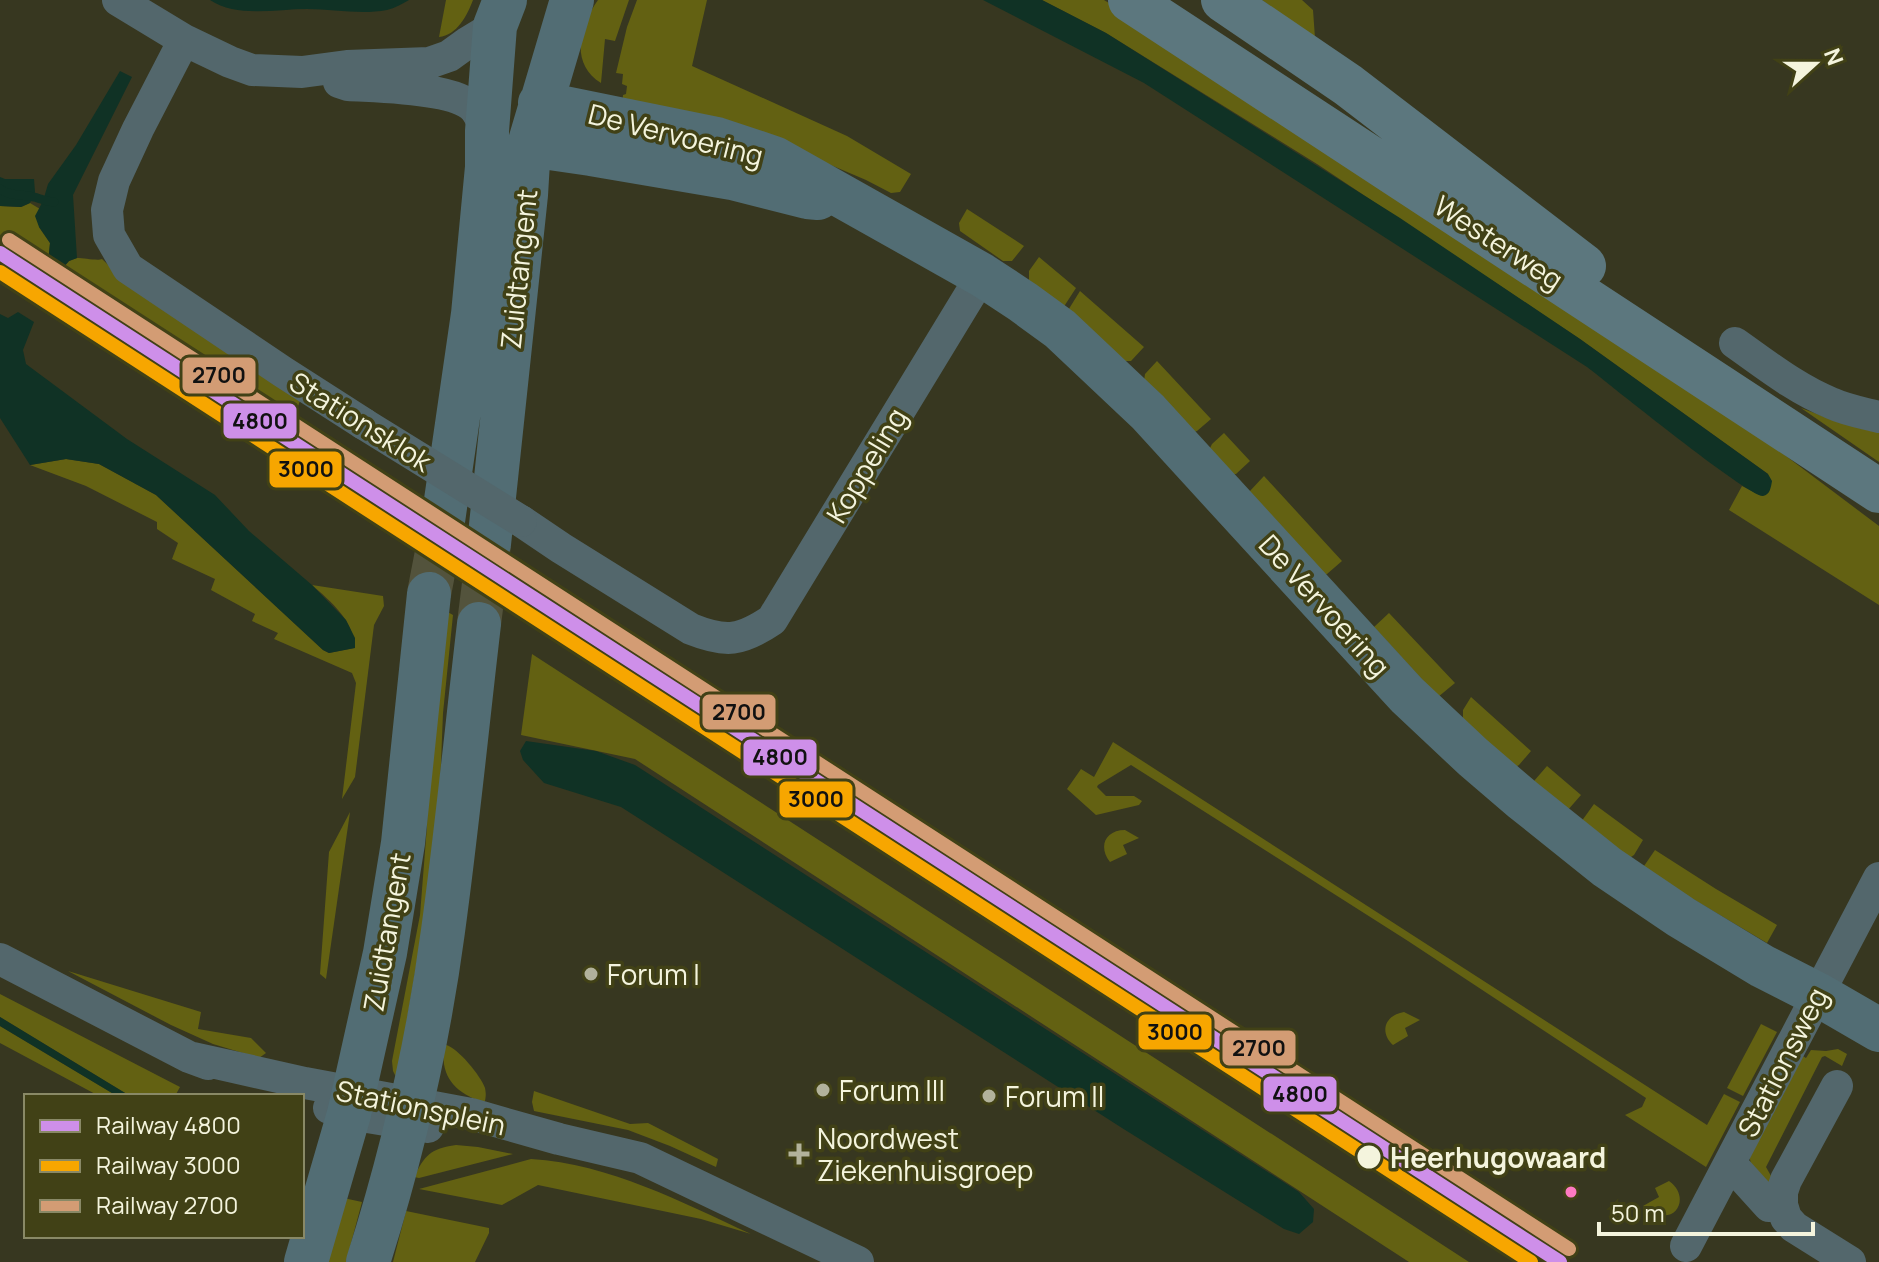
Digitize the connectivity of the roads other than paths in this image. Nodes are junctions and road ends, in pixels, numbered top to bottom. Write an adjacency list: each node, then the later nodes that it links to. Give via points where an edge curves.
1 (118, 0): 6 (street)
2 (572, 0): 8 (main road, Zuidtangent)
3 (1130, 0): 15 (main road, Westerweg)
4 (1223, 0): 15 (main road, Westerweg, via 1348,85)
5 (500, 13): 7 (street, via 449,56 429,63); 9 (main road, Zuidtangent)
6 (184, 40): 7 (street, via 252,70); 17 (street, Stationsklok, bridge, via 114,181 107,210 109,235 128,268 364,424)
7 (302, 72): 9 (street, via 348,85 463,99 477,110)
8 (540, 103): 10 (main road, Zuidtangent); 11 (main road, De Vervoering, via 717,139 774,158)
9 (487, 131): 16 (main road, Zuidtangent, via 473,314)
10 (529, 145): 11 (main road, De Vervoering, via 732,178 807,197); 17 (main road, Zuidtangent)
11 (850, 200): 12 (main road, De Vervoering)
12 (982, 275): 20 (street, Koppeling, via 772,620); 23 (main road, De Vervoering, via 1060,329 1148,412 1407,695 1473,757 1607,867 1762,966)
13 (1735, 343): 14 (street, via 1827,402)
14 (1879, 417)
15 (1874, 488)
16 (443, 521)
17 (505, 532): 20 (street, Stationsklok, via 561,548 691,629)
18 (429, 594): 29 (main road, Zuidtangent, via 403,843)
19 (479, 624): 30 (main road, Zuidtangent, via 443,932)
20 (733, 638)
21 (1879, 878): 23 (street, Stationsweg)
22 (0, 959): 25 (street, Stationsplein)
23 (1817, 994): 24 (main road, De Vervoering); 31 (street, Stationsweg)
24 (1879, 1030)
25 (189, 1057): 27 (street, Stationsplein); 29 (street, Stationsplein, via 305,1083)
26 (1837, 1086): 32 (street, Stationsweg, via 1786,1180)
27 (283, 1094)
28 (304, 1101): 29 (street, Stationsplein)
29 (351, 1103): 30 (street, Stationsplein); 35 (main road, Zuidtangent)
30 (408, 1113): 34 (street, Stationsplein, via 467,1133 559,1139 640,1158); 36 (main road, Zuidtangent)
31 (1730, 1163): 32 (street, via 1769,1206); 33 (street, Stationsweg)
32 (1782, 1205): 37 (street, via 1794,1227)
33 (1686, 1246)
34 (852, 1261)
35 (306, 1262)
36 (368, 1262)
37 (1850, 1262)

